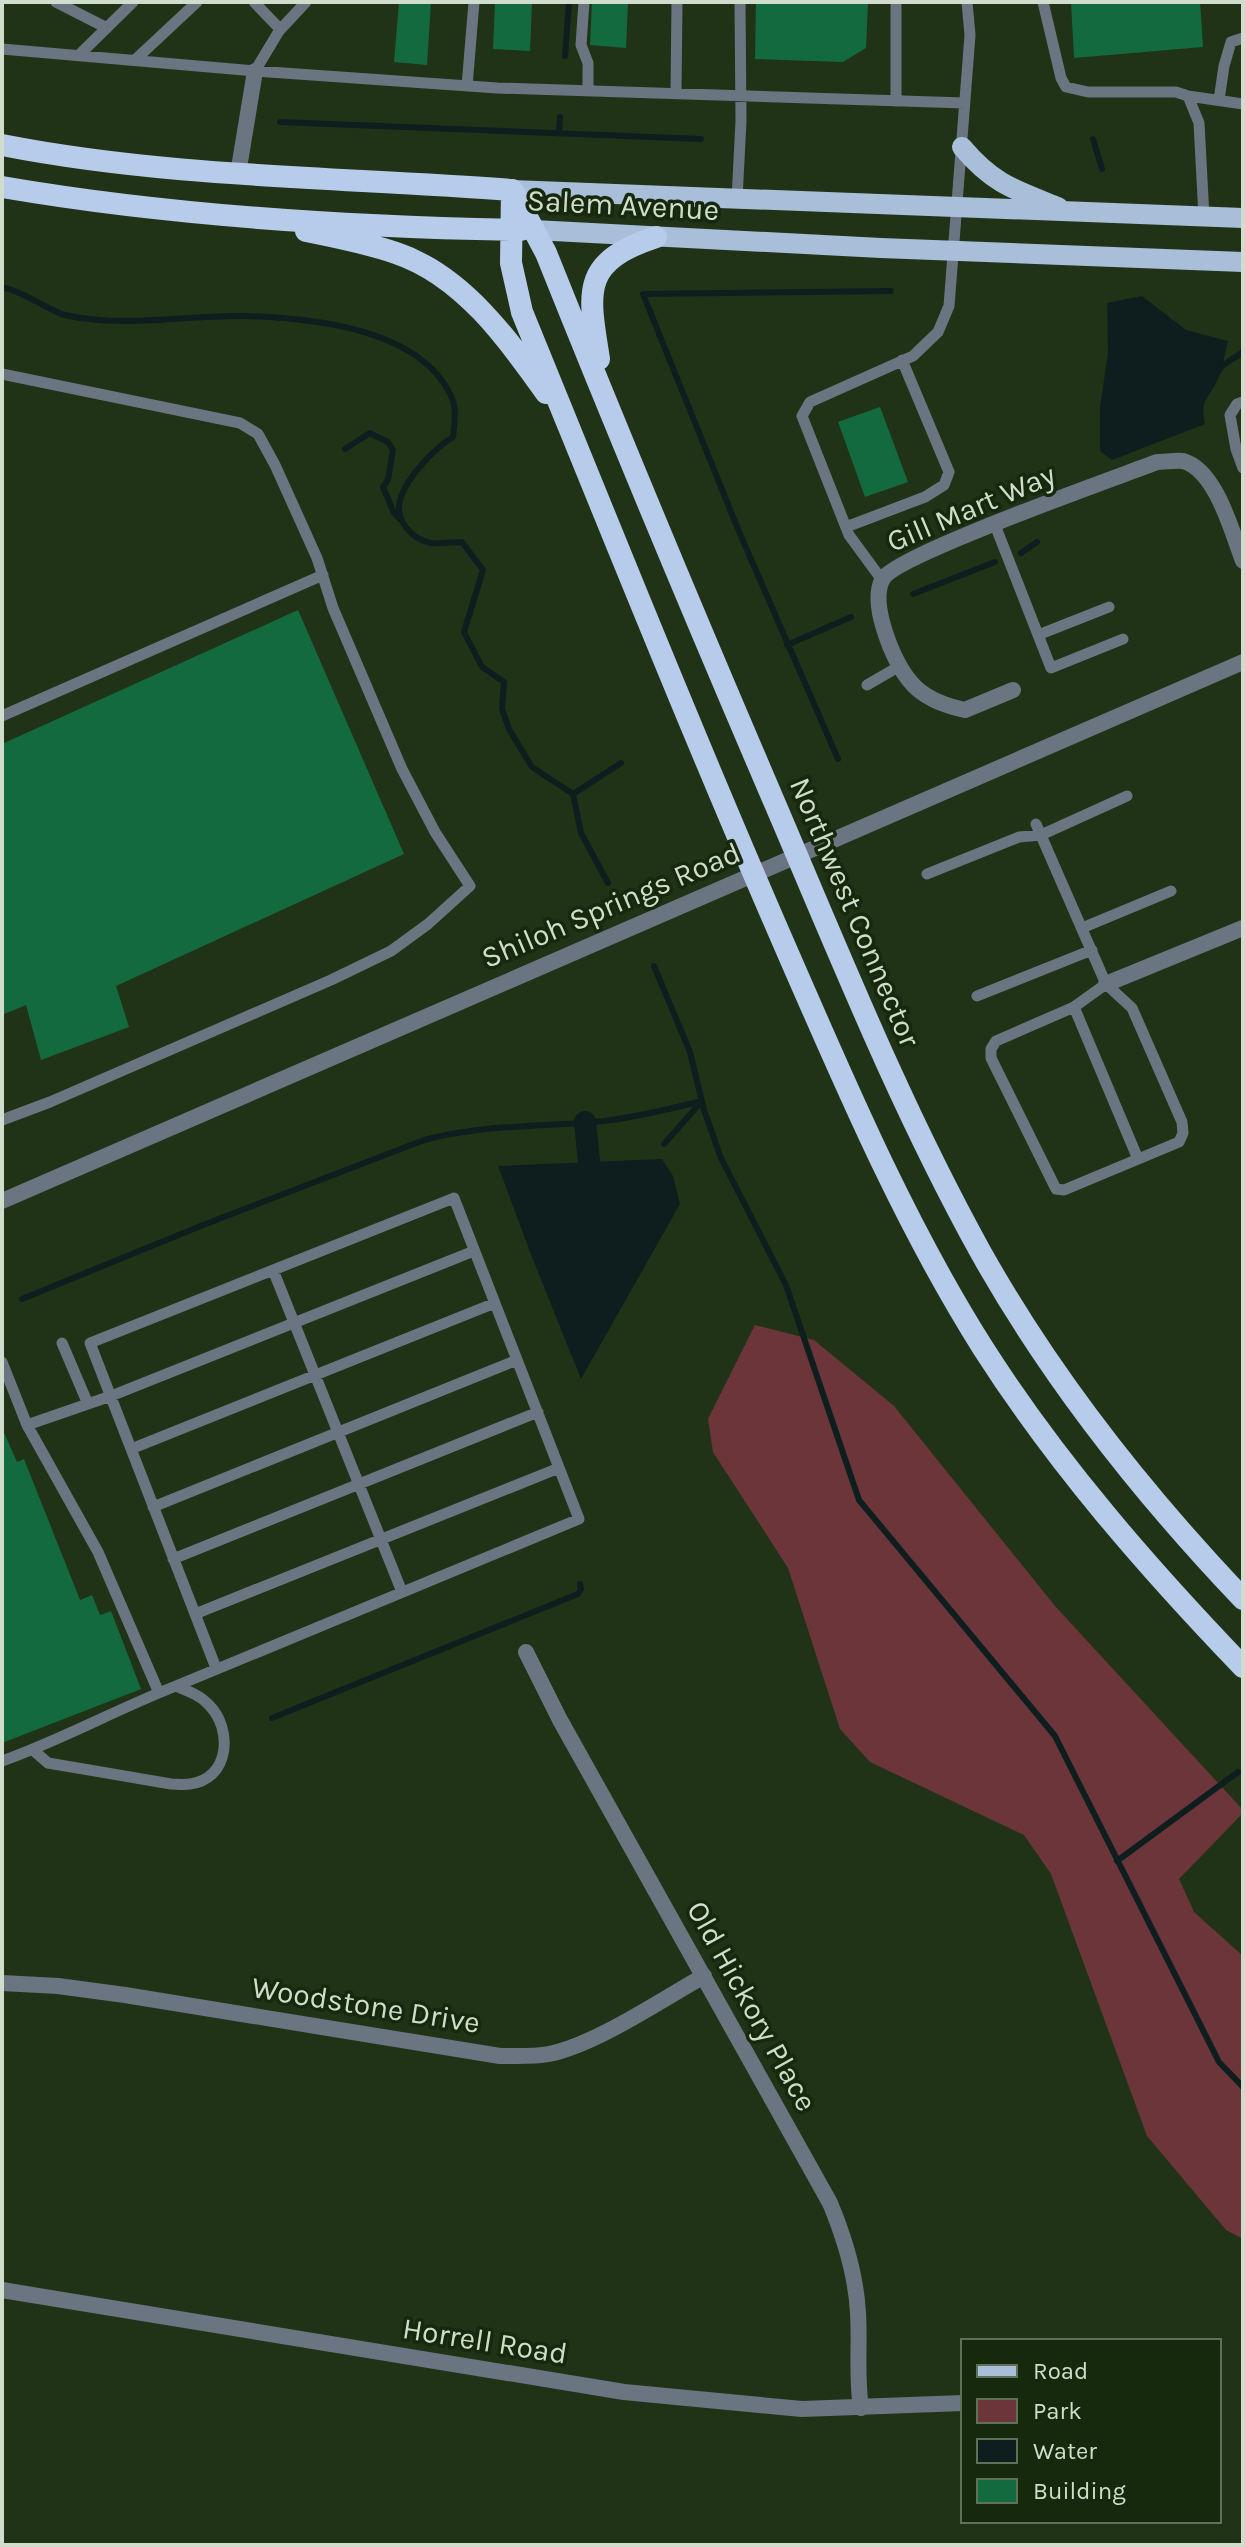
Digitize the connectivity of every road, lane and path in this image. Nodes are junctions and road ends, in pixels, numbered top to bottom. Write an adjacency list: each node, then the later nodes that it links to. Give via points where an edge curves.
1 (56, 2): 13 (lane)
2 (133, 2): 13 (lane)
3 (197, 2): 18 (lane)
4 (254, 2): 14 (lane)
5 (306, 2): 14 (lane)
6 (474, 2): 20 (lane)
7 (584, 2): 21 (lane, via 581,45 588,63)
8 (677, 2): 22 (lane)
9 (740, 2): 23 (lane)
10 (896, 2): 26 (lane)
11 (967, 2): 27 (lane)
12 (1043, 2): 24 (lane, via 1066,87)
13 (107, 28): 17 (lane)
14 (280, 29): 19 (lane)
15 (1243, 38): 25 (lane, via 1231,42)
16 (2, 49): 17 (lane)
17 (79, 55): 18 (lane)
18 (136, 59): 19 (lane)
19 (255, 71): 20 (lane); 31 (street)
20 (467, 86): 21 (lane)
21 (588, 91): 22 (lane)
22 (676, 93): 23 (lane)
23 (740, 95): 26 (lane); 34 (lane)
24 (1188, 96): 25 (lane); 38 (lane, via 1199,123)
25 (1219, 100): 28 (lane)
26 (896, 101): 27 (lane)
27 (965, 103): 30 (lane)
28 (1243, 104)
29 (2, 145): 31 (highway, Salem Avenue)
30 (962, 147): 35 (lane); 36 (main road, via 1000,183)
31 (238, 174): 33 (highway, Salem Avenue)
32 (2, 187): 37 (highway, Salem Avenue, via 80,201)
33 (512, 190): 34 (main road, Salem Avenue); 40 (highway); 41 (highway, Northwest Connector)
34 (737, 199): 35 (main road, Salem Avenue)
35 (959, 208): 36 (main road, Salem Avenue); 43 (lane)
36 (1069, 212): 38 (main road, Salem Avenue)
37 (215, 214): 40 (highway, Salem Avenue); 49 (highway, via 342,238 399,253 435,271 483,311)
38 (1204, 217): 39 (main road, Salem Avenue)
39 (1243, 218)
40 (510, 230): 41 (highway, Salem Avenue); 49 (highway, via 522,312)
41 (534, 230): 42 (main road, Salem Avenue); 47 (highway, Northwest Connector)
42 (656, 237): 43 (main road, Salem Avenue); 47 (highway, via 627,246 597,272 592,318)
43 (954, 251): 44 (main road, Salem Avenue); 45 (lane, via 949,306 938,332)
44 (1243, 262)
45 (902, 360): 52 (lane, via 810,402 802,416); 52 (lane, via 949,472 944,485 925,497)
46 (2, 374): 54 (lane, via 252,429 275,465)
47 (604, 396): 66 (highway, Northwest Connector)
48 (1243, 402): 50 (lane, via 1230,415)
49 (570, 428): 67 (highway)
50 (1243, 468)
51 (995, 525): 53 (street, Gill Mart Way, via 1157,462 1180,460 1208,481); 55 (street, Gill Mart Way, via 933,549 889,571); 57 (lane)
52 (846, 527): 55 (lane)
53 (1243, 561)
54 (323, 575): 63 (lane); 76 (lane, via 402,769 470,886 428,924 379,957)
55 (882, 580): 60 (street, Gill Mart Way, via 879,609)
56 (1109, 607): 57 (lane)
57 (1038, 635): 58 (lane, via 1051,668)
58 (1123, 639)
59 (1243, 662): 66 (street, Shiloh Springs Road)
60 (898, 667): 61 (lane); 62 (street, Gill Mart Way, via 921,694 965,710)
61 (867, 685)
62 (1013, 690)
63 (2, 716)
64 (1127, 796): 65 (lane)
65 (1038, 829): 68 (lane); 70 (lane)
66 (796, 854): 67 (street, Shiloh Springs Road); 99 (highway, Northwest Connector, via 918,1130 981,1252 1062,1381 1122,1461)
67 (753, 874): 78 (street, Shiloh Springs Road); 102 (highway, via 876,1152 983,1347 1100,1509)
68 (927, 874)
69 (1171, 891): 70 (lane)
70 (1082, 928): 72 (lane)
71 (1243, 928): 73 (street)
72 (1092, 950): 73 (lane); 74 (lane)
73 (1106, 984): 75 (lane); 77 (lane, via 1132,1008 1182,1122 1179,1142)
74 (977, 996)
75 (1074, 1007): 77 (lane); 77 (lane, via 996,1041 991,1058 1056,1189)
76 (2, 1120)
77 (1138, 1159)
78 (2, 1201)
79 (474, 1251): 80 (lane, via 454,1198); 81 (lane); 82 (lane)
80 (273, 1270): 82 (lane); 87 (lane, via 90,1343)
81 (495, 1303): 84 (lane); 86 (lane)
82 (294, 1322): 86 (lane); 87 (lane)
83 (62, 1343): 88 (lane)
84 (517, 1360): 89 (lane); 91 (lane)
85 (2, 1362): 90 (lane)
86 (315, 1375): 91 (lane); 92 (lane)
87 (111, 1396): 88 (lane); 92 (lane)
88 (88, 1404): 90 (lane)
89 (538, 1412): 93 (lane); 94 (lane)
90 (27, 1425): 105 (lane, via 93,1542)
91 (338, 1432): 94 (lane); 95 (lane)
92 (131, 1449): 95 (lane)
93 (559, 1468): 96 (lane); 98 (lane, via 579,1519)
94 (359, 1484): 96 (lane); 97 (lane)
95 (153, 1507): 97 (lane)
96 (382, 1541): 98 (lane); 100 (lane)
97 (173, 1559): 100 (lane)
98 (402, 1592): 103 (lane)
99 (1243, 1599)
100 (195, 1614): 103 (lane)
101 (526, 1652): 108 (street, Old Hickory Place)
102 (1243, 1667)
103 (216, 1668): 104 (lane)
104 (176, 1686): 105 (lane); 106 (lane, via 211,1706 224,1730 222,1757 204,1779 171,1784 48,1763)
105 (159, 1693): 106 (lane)
106 (33, 1750): 107 (lane)
107 (2, 1761)
108 (704, 1976): 109 (street, Woodstone Drive, via 582,2044 525,2057 125,1995); 112 (street, Old Hickory Place, via 843,2235 858,2312)
109 (2, 1983)
110 (2, 2290): 112 (street, Horrell Road, via 624,2392 760,2407)
111 (961, 2403): 112 (street, Horrell Road)
112 (861, 2408)

